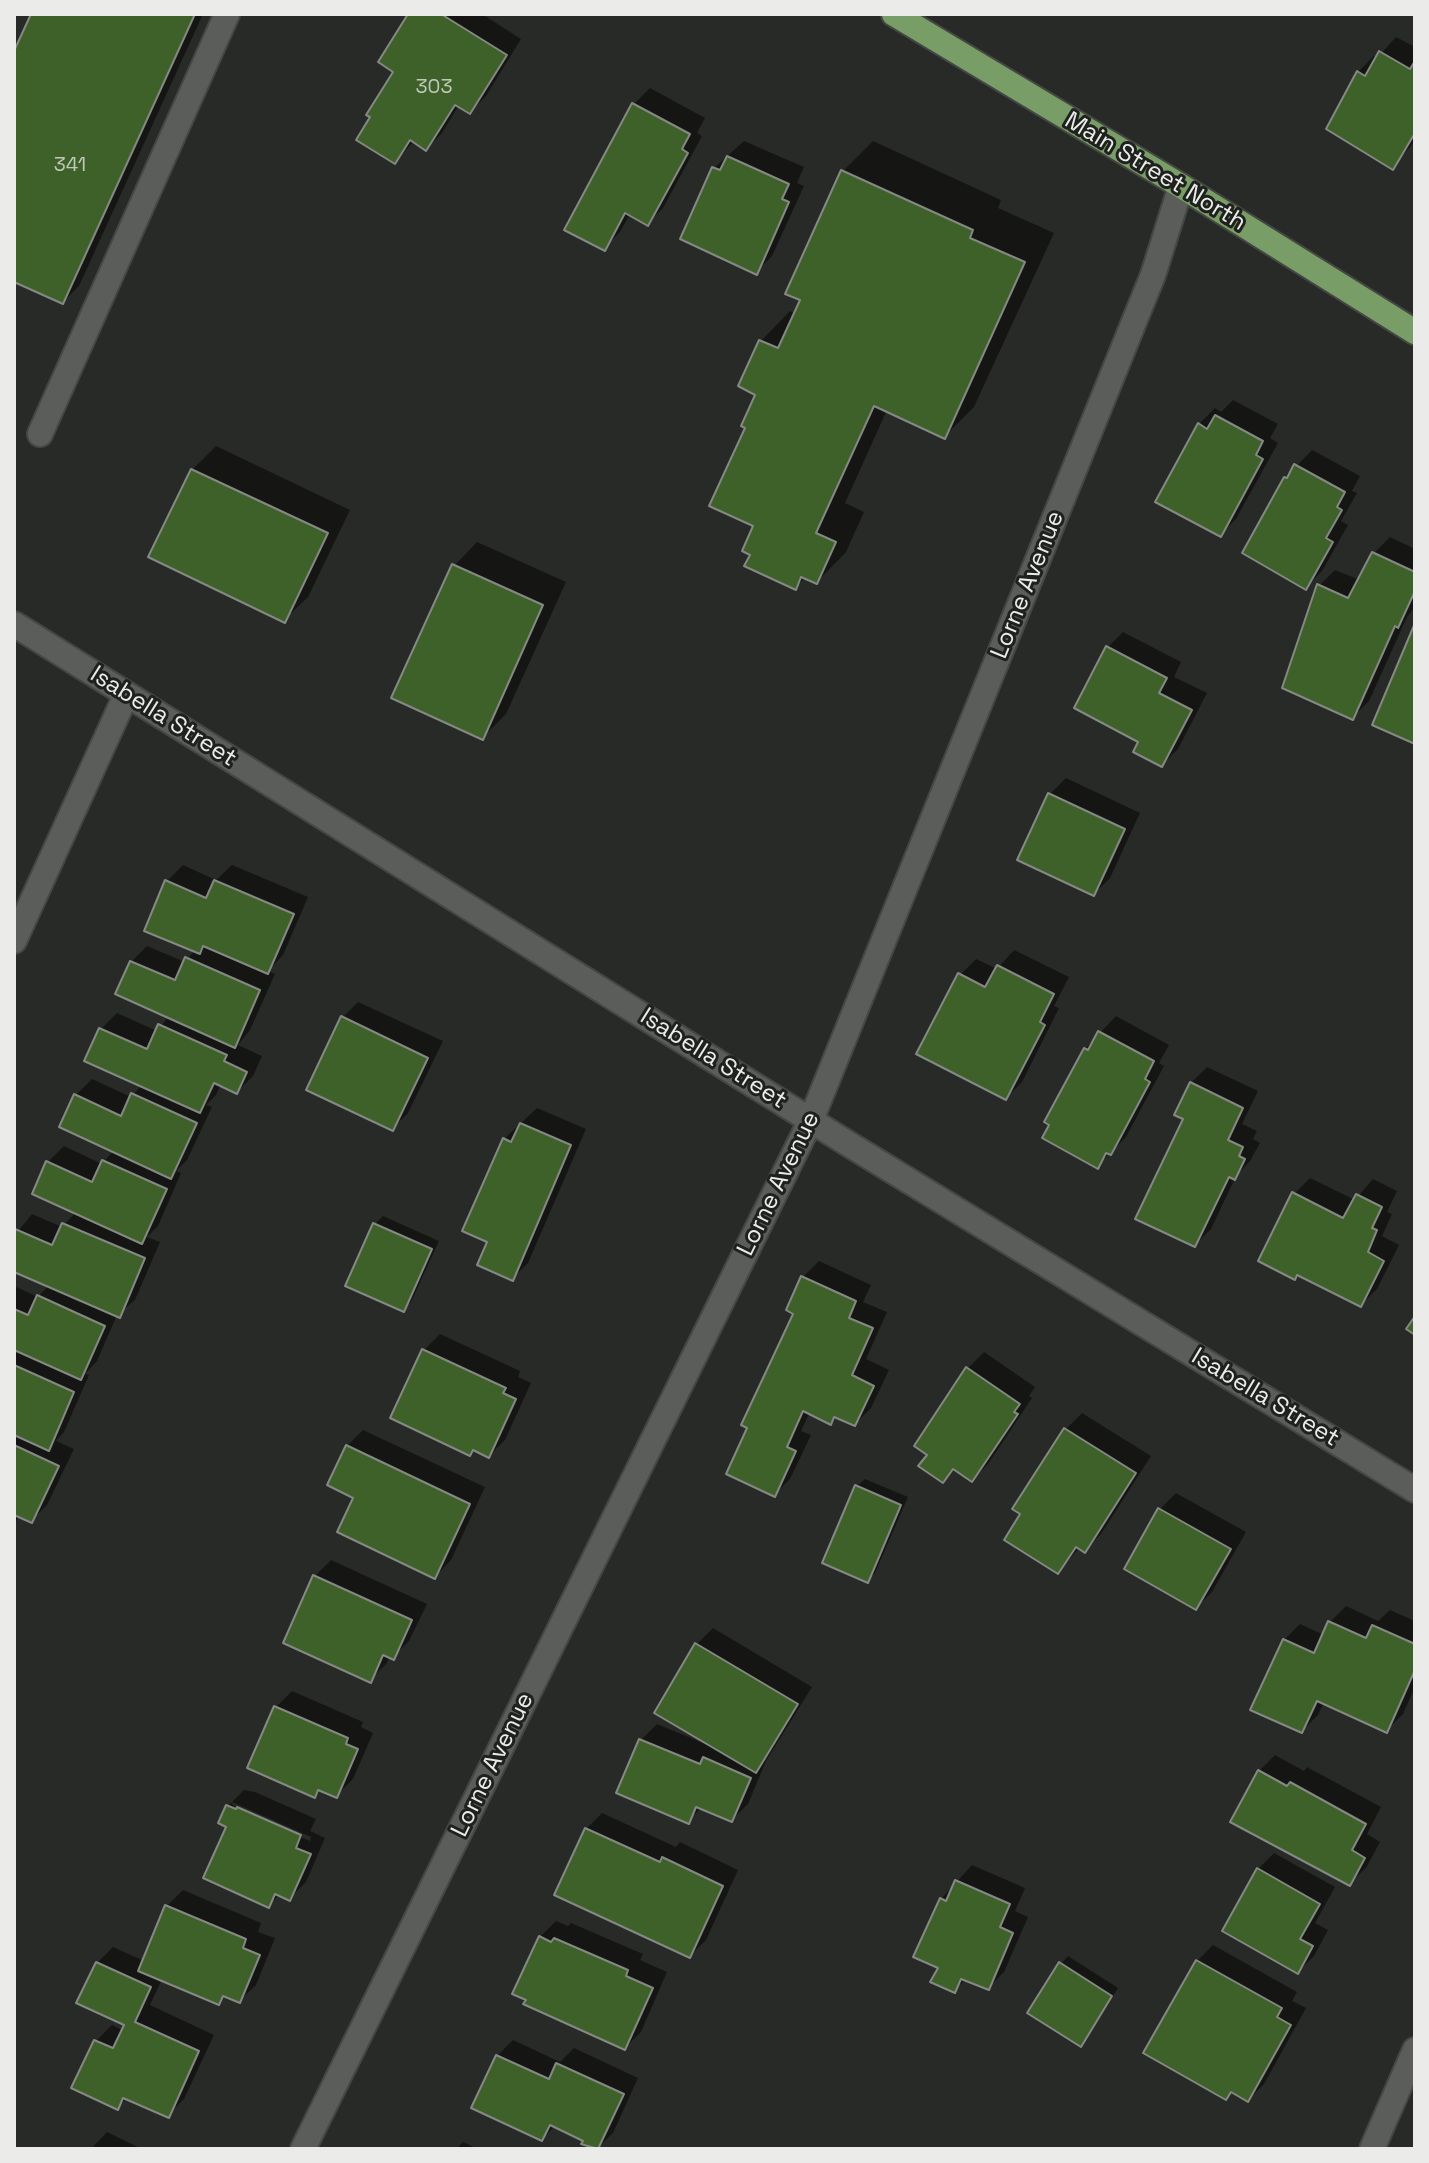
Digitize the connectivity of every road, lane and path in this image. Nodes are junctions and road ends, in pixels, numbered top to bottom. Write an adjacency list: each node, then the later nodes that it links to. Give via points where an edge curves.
1 (227, 14): 5 (street)
2 (894, 14): 3 (main road, Main Street North)
3 (1181, 186): 4 (main road, Main Street North); 9 (street, Lorne Avenue, via 1153,275)
4 (1415, 332)
5 (40, 434)
6 (14, 624): 7 (street, Isabella Street)
7 (126, 695): 8 (street); 9 (street, Isabella Street)
8 (14, 941)
9 (811, 1120): 10 (street, Isabella Street); 12 (street, Lorne Avenue)
10 (1415, 1490)
11 (1415, 2050): 13 (street)
12 (303, 2149)
13 (1372, 2149)

